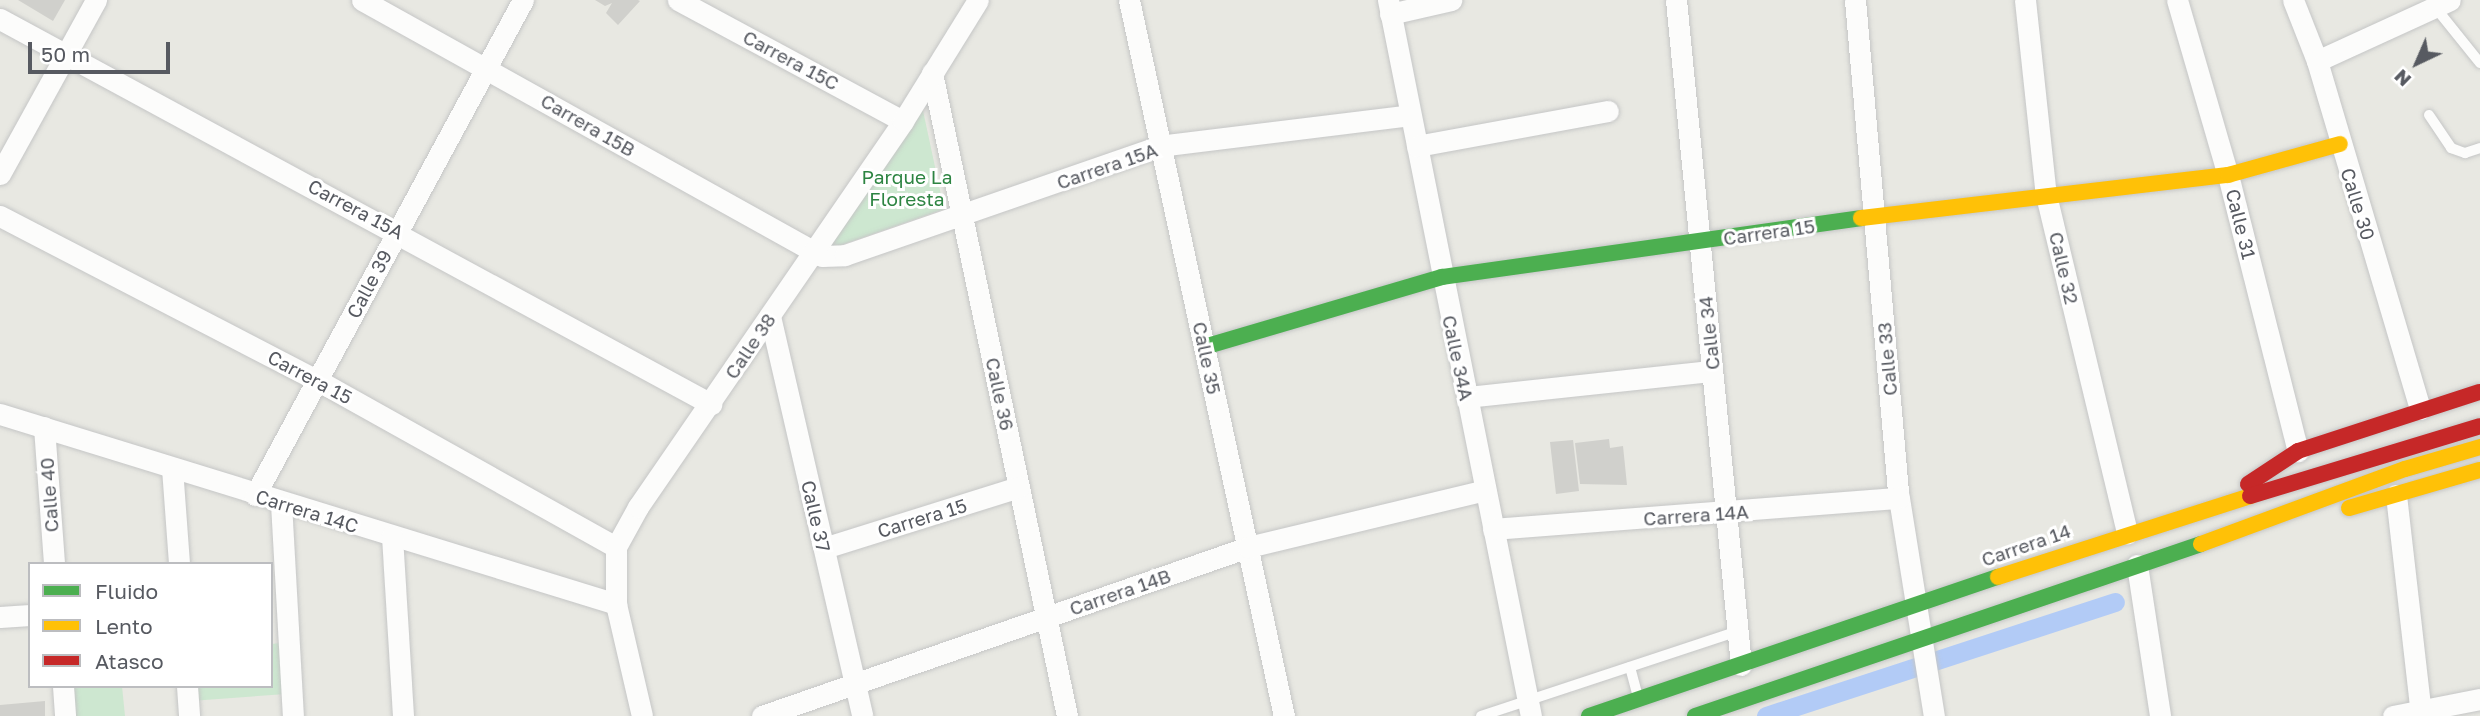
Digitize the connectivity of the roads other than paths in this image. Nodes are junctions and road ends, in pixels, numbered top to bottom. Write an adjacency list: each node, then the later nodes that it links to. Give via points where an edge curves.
1 (96, 0): 16 (street)
2 (362, 0): 19 (street, Carrera 15B)
3 (523, 0): 19 (street, Calle 39)
4 (678, 0): 24 (street, Carrera 15C)
5 (978, 0): 20 (street, Calle 38)
6 (1129, 0): 26 (street, Calle 35)
7 (1451, 0): 14 (street)
8 (1676, 0): 36 (street, Calle 34)
9 (1855, 0): 33 (street, Calle 33)
10 (2025, 0): 31 (street, Calle 32)
11 (2177, 0): 30 (street, Calle 31)
12 (2293, 0): 17 (street, Calle 30)
13 (2442, 4): 17 (street); 18 (lane)
14 (1389, 7): 22 (street, Calle 34A)
15 (0, 19): 16 (street, Carrera 15A)
16 (66, 54): 29 (street); 35 (street, Carrera 15A)
17 (2318, 61): 25 (street, Calle 30)
18 (2480, 63)
19 (488, 68): 35 (street, Calle 39); 37 (street, Carrera 15B)
20 (932, 73): 24 (street, Calle 38); 34 (street, Calle 36)
21 (1608, 110): 27 (street)
22 (1410, 115): 26 (street, Carrera 15A); 27 (street, Calle 34A)
23 (2429, 115): 28 (lane, via 2451,148 2465,153)
24 (903, 121): 37 (street, Calle 38)
25 (2340, 144): 30 (main road, Carrera 15); 46 (street, Calle 30)
26 (1159, 146): 34 (street, Carrera 15A); 40 (street, Calle 35)
27 (1417, 146): 38 (street, Calle 34A)
28 (2480, 148)
29 (0, 174)
30 (2228, 174): 31 (main road, Carrera 15); 51 (street, Calle 31)
31 (2046, 195): 33 (main road, Carrera 15); 63 (street, Calle 32)
32 (0, 216): 42 (street, Carrera 15)
33 (1875, 216): 36 (main road, Carrera 15); 58 (street, Calle 33)
34 (962, 217): 37 (street, Carrera 15A, via 845,255); 54 (street, Calle 36)
35 (398, 231): 42 (street, Calle 39); 45 (street, Carrera 15A)
36 (1700, 242): 38 (main road, Carrera 15); 41 (street, Calle 34)
37 (813, 253): 39 (street, Calle 38)
38 (1442, 277): 40 (main road, Carrera 15); 44 (street, Calle 34A)
39 (770, 316): 45 (street, Calle 38); 68 (street, Calle 37)
40 (1204, 347): 67 (street, Calle 35)
41 (1712, 371): 44 (street); 61 (street, Calle 34)
42 (317, 380): 56 (street, Calle 39); 66 (street, Carrera 15)
43 (2480, 392): 46 (main road)
44 (1466, 397): 55 (street, Calle 34A)
45 (711, 404): 66 (street, Calle 38)
46 (2420, 409): 51 (main road)
47 (0, 414): 49 (street, Carrera 14C)
48 (2480, 426): 60 (main road, Carrera 14)
49 (44, 427): 52 (street, Carrera 14C); 69 (street, Calle 40)
50 (2480, 447): 65 (main road, via 2405,469)
51 (2298, 451): 60 (main road)
52 (172, 468): 56 (street, Carrera 14C); 70 (street)
53 (2480, 470): 57 (main road)
54 (1019, 487): 68 (street, Carrera 15); 76 (street, Calle 36)
55 (1485, 489): 62 (street, Calle 34A); 67 (street, Carrera 14B)
56 (255, 495): 59 (street, Carrera 14C)
57 (2396, 495): 65 (main road); 90 (street)
58 (1899, 498): 61 (street, Carrera 14A); 73 (street, Calle 33)
59 (281, 503): 64 (street, Carrera 14C); 78 (street)
60 (2219, 503): 63 (main road, Carrera 14)
61 (1724, 514): 62 (street, Carrera 14A); 77 (street, Calle 34)
62 (1493, 529): 87 (street, Calle 34A)
63 (2127, 533): 73 (main road, Carrera 14)
64 (392, 536): 72 (street, Carrera 14C); 94 (street)
65 (2201, 544): 71 (main road)
66 (616, 547): 72 (street, Calle 38)
67 (1248, 547): 76 (street, Carrera 14B); 99 (street, Calle 35)
68 (824, 548): 82 (street, Calle 37)
69 (54, 562)
70 (178, 562)
71 (2137, 565): 79 (main road); 103 (street)
72 (616, 604): 95 (street, Calle 38)
73 (1915, 606): 79 (street, Calle 33); 80 (main road, Carrera 14)
74 (28, 615): 75 (street)
75 (0, 617)
76 (1047, 618): 82 (street, Carrera 14B); 98 (street, Calle 36)
77 (1738, 631): 80 (street, Calle 34); 81 (lane)
78 (280, 642): 93 (street)
79 (1922, 648): 88 (main road); 89 (street, Calle 33)
80 (1741, 665): 86 (main road, Carrera 14)
81 (1630, 667): 86 (lane); 87 (lane)
82 (855, 685): 96 (street, Carrera 14B); 97 (street, Calle 37)
83 (63, 688): 91 (street)
84 (187, 688): 92 (street)
85 (2480, 699): 90 (street)
86 (1639, 700): 101 (main road, Carrera 14)
87 (1529, 708): 100 (lane)
88 (1756, 708): 102 (main road)
89 (1933, 710)
90 (2421, 713): 104 (street)
91 (65, 716)
92 (189, 716)
93 (293, 716)
94 (403, 716)
95 (642, 716)
96 (762, 716)
97 (862, 716)
98 (1068, 716)
99 (1284, 716)
100 (1481, 716)
101 (1589, 716)
102 (1695, 716)
103 (2160, 716)
104 (2393, 716)

